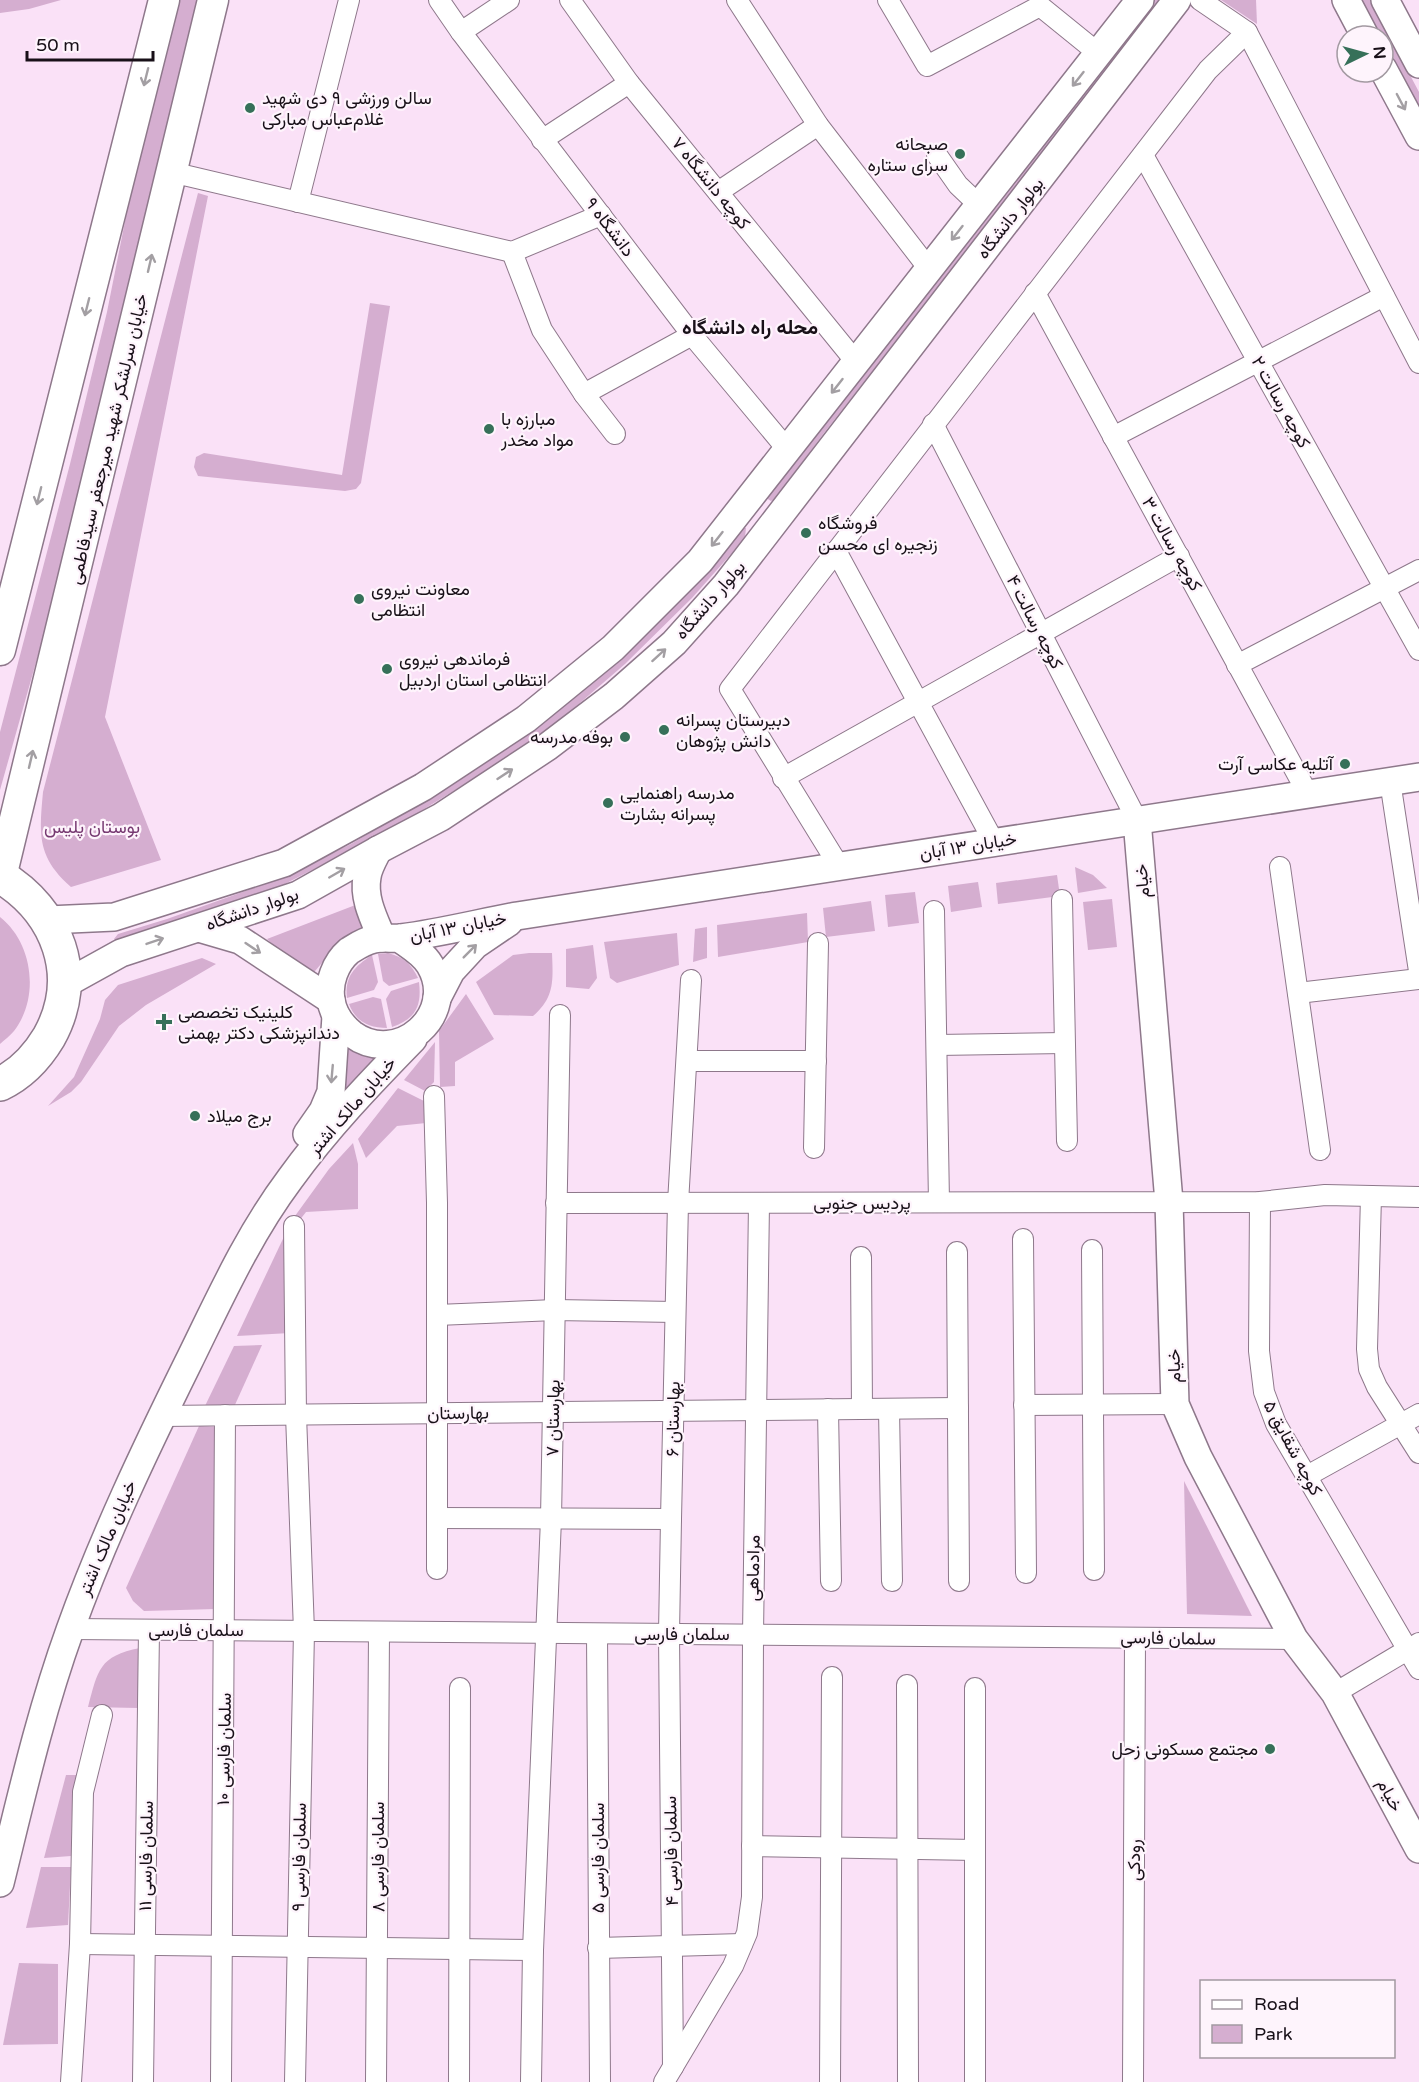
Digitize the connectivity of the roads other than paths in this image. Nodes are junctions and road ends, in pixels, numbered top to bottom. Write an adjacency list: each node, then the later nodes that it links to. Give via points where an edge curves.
1 (164, 0): 51 (main road, one-way to 51)
2 (213, 0): 26 (main road, خیابان سرلشکر شهید میرجعفر سیدفاطمی)
3 (349, 0): 28 (street)
4 (439, 0): 15 (street, دانشگاه ۹)
5 (509, 0): 15 (street)
6 (570, 0): 19 (street, کوچه دانشگاه ۷)
7 (737, 0): 21 (street)
8 (888, 0): 17 (street, via 927,66 1040,6)
9 (1140, 0): 17 (main road, بولوار دانشگاه)
10 (1177, 0): 45 (main road, بولوار دانشگاه)
11 (1200, 0): 16 (street)
12 (1346, 0): 14 (main road)
13 (1385, 0): 18 (main road)
14 (1359, 24)
15 (461, 32): 23 (street, دانشگاه ۹)
16 (1247, 32): 25 (street, via 1208,70); 34 (street)
17 (1098, 53): 29 (main road, بولوار دانشگاه, one-way to 29)
18 (1419, 64)
19 (629, 83): 23 (street); 27 (street, کوچه دانشگاه ۷)
20 (1391, 84): 22 (main road, one-way to 22)
21 (818, 124): 27 (street); 32 (street)
22 (1419, 136)
23 (542, 140): 30 (street, دانشگاه ۹)
24 (937, 155): 29 (street, via 958,185)
25 (1143, 155): 33 (street); 37 (street, کوچه رسالت ۲)
26 (171, 172): 28 (street); 59 (main road, خیابان سرلشکر شهید میرجعفر سیدفاطمی, one-way to 26)
27 (718, 192): 36 (street, کوچه دانشگاه ۷)
28 (298, 202): 31 (street)
29 (979, 205): 32 (main road, بولوار دانشگاه, one-way to 32)
30 (601, 215): 31 (street); 35 (street, دانشگاه ۹)
31 (512, 252): 39 (street, via 542,330)
32 (929, 268): 36 (main road, بولوار دانشگاه)
33 (1035, 293): 40 (street); 42 (street, کوچه رسالت ۳)
34 (1384, 296): 37 (street); 38 (street)
35 (692, 335): 39 (street); 43 (street, دانشگاه ۹)
36 (856, 362): 43 (main road, بولوار دانشگاه, one-way to 43)
37 (1258, 362): 42 (street); 49 (street, کوچه رسالت ۲)
38 (1419, 363)
39 (584, 394): 41 (street)
40 (933, 424): 46 (street); 50 (street, کوچه رسالت ۴)
41 (615, 434)
42 (1113, 437): 47 (street, کوچه رسالت ۳)
43 (788, 449): 44 (main road, بولوار دانشگاه)
44 (751, 496): 45 (main road); 70 (main road, بولوار دانشگاه, one-way to 70, via 700,561 621,640 526,719 423,786 284,863)
45 (779, 517): 63 (main road, بولوار دانشگاه, one-way to 45, via 441,817 547,747 614,696 674,643)
46 (836, 551): 54 (street); 56 (street, via 730,689)
47 (1179, 556): 50 (street); 53 (street, کوچه رسالت ۳)
48 (1419, 570): 49 (street)
49 (1385, 588): 52 (street, کوچه رسالت ۲); 53 (street)
50 (1041, 633): 54 (street); 61 (street, کوچه رسالت ۴)
51 (0, 650)
52 (1419, 650)
53 (1238, 664): 58 (street, کوچه رسالت ۳)
54 (918, 702): 56 (street); 62 (street)
55 (1419, 777): 57 (main road, خیابان ۱۳ آبان)
56 (783, 778): 64 (street)
57 (1390, 781): 58 (main road, خیابان ۱۳ آبان); 76 (street)
58 (1308, 794): 61 (main road, خیابان ۱۳ آبان)
59 (22, 796): 60 (main road); 66 (main road, خیابان سرلشکر شهید میرجعفر سیدفاطمی)
60 (0, 816)
61 (1137, 820): 62 (main road, خیابان ۱۳ آبان); 97 (main road, خیام)
62 (994, 842): 64 (main road, خیابان ۱۳ آبان)
63 (378, 850): 72 (main road, بولوار دانشگاه, one-way to 63, via 298,895); 73 (main road, via 366,888 368,900)
64 (839, 866): 69 (main road, خیابان ۱۳ آبان)
65 (1280, 867): 80 (street)
66 (1, 877): 71 (highway, via 27,895)
67 (1062, 900): 85 (street)
68 (934, 911): 86 (street)
69 (517, 916): 73 (main road, خیابان ۱۳ آبان); 81 (main road, خیابان ۱۳ آبان, one-way to 69, via 451,971 475,945)
70 (114, 917): 71 (main road, بولوار دانشگاه); 75 (main road, via 106,938)
71 (48, 920): 79 (highway, via 63,962)
72 (198, 928): 75 (main road, بولوار دانشگاه, one-way to 72); 82 (main road, one-way to 82, via 240,940)
73 (390, 938): 81 (main road, via 420,952 436,981); 82 (main road, via 357,945 345,955 331,984)
74 (818, 943): 88 (street)
75 (121, 953): 79 (main road, بولوار دانشگاه)
76 (1419, 971)
77 (1419, 979): 80 (street)
78 (691, 980): 87 (street, بهارستان ۶)
79 (65, 984): 89 (highway, via 58,1021 39,1053)
80 (1298, 993): 93 (street)
81 (437, 998): 84 (main road)
82 (334, 1008): 84 (main road, via 346,1029 374,1045 391,1045); 102 (main road, خیابان مالک اشتر, one-way to 102, via 331,1092 324,1111 272,1183)
83 (560, 1015): 99 (street, بهارستان ۷)
84 (420, 1031): 102 (main road, خیابان مالک اشتر, via 368,1084 306,1158)
85 (1064, 1043): 86 (street); 91 (street)
86 (937, 1045): 96 (street)
87 (687, 1061): 88 (street); 100 (street, بهارستان ۶)
88 (816, 1061): 92 (street)
89 (0, 1084)
90 (434, 1096): 110 (street)
91 (1067, 1141)
92 (814, 1148)
93 (1320, 1150)
94 (1371, 1196): 95 (street, پردیس جنوبی); 98 (street, پردیس جنوبی, via 1325,1195); 126 (street, via 1369,1369)
95 (1419, 1197)
96 (939, 1202): 97 (street, پردیس جنوبی); 101 (street, پردیس جنوبی)
97 (1169, 1202): 98 (street, پردیس جنوبی); 111 (main road, خیام)
98 (1260, 1202): 128 (street, کوچه شقایق ۵, via 1258,1351 1263,1392 1276,1424)
99 (556, 1203): 100 (street, پردیس جنوبی); 108 (street, بهارستان ۷)
100 (678, 1203): 101 (street, پردیس جنوبی); 109 (street, بهارستان ۶)
101 (759, 1203): 117 (street, مرادماهی)
102 (267, 1213): 125 (main road, خیابان مالک اشتر, via 230,1278)
103 (294, 1226): 124 (street, سلمان فارسی ۹)
104 (1023, 1239): 112 (street)
105 (1092, 1250): 113 (street)
106 (957, 1252): 114 (street)
107 (861, 1257): 115 (street)
108 (555, 1310): 109 (street); 110 (street); 120 (street, بهارستان ۷)
109 (675, 1312): 119 (street, بهارستان ۶)
110 (437, 1315): 121 (street)
111 (1175, 1404): 113 (street); 148 (main road, خیام, via 1198,1457)
112 (1024, 1405): 113 (street); 134 (street)
113 (1093, 1405): 133 (street)
114 (958, 1408): 116 (street, بهارستان); 137 (street)
115 (862, 1409): 116 (street, بهارستان); 118 (street, بهارستان)
116 (889, 1409): 136 (street)
117 (755, 1410): 118 (street, بهارستان); 119 (street, بهارستان); 146 (street, مرادماهی)
118 (828, 1410): 135 (street)
119 (673, 1411): 120 (street, بهارستان); 131 (street, بهارستان ۶)
120 (552, 1412): 121 (street, بهارستان); 130 (street, بهارستان ۷)
121 (437, 1413): 124 (street, بهارستان); 129 (street)
122 (1419, 1414): 126 (street)
123 (225, 1415): 124 (street, بهارستان); 125 (street, بهارستان); 140 (street, سلمان فارسی ۱۰)
124 (296, 1415): 141 (street, سلمان فارسی ۹)
125 (162, 1416): 138 (main road, خیابان مالک اشتر, via 114,1516)
126 (1402, 1424): 127 (street); 128 (street)
127 (1419, 1453)
128 (1307, 1476): 149 (street, کوچه شقایق ۵)
129 (436, 1518): 130 (street); 132 (street)
130 (551, 1518): 131 (street); 143 (street, بهارستان ۷)
131 (671, 1519): 145 (street, بهارستان ۶)
132 (436, 1569)
133 (1094, 1570)
134 (1026, 1573)
135 (831, 1581)
136 (892, 1581)
137 (959, 1581)
138 (70, 1629): 139 (street, سلمان فارسی); 162 (main road, خیابان مالک اشتر, via 42,1714)
139 (149, 1630): 140 (street, سلمان فارسی); 165 (street, سلمان فارسی ۱۱)
140 (225, 1631): 141 (street, سلمان فارسی); 166 (street, سلمان فارسی ۱۰)
141 (304, 1631): 142 (street, سلمان فارسی); 167 (street, سلمان فارسی ۹)
142 (379, 1632): 143 (street, سلمان فارسی); 169 (street, سلمان فارسی ۸)
143 (545, 1633): 144 (street, سلمان فارسی); 172 (street, بهارستان ۷)
144 (597, 1634): 145 (street, سلمان فارسی); 170 (street, سلمان فارسی ۵)
145 (669, 1634): 146 (street, سلمان فارسی); 168 (street, سلمان فارسی ۴)
146 (753, 1635): 147 (street, سلمان فارسی); 157 (street, مرادماهی)
147 (1135, 1638): 148 (street, سلمان فارسی); 185 (street, رودکی)
148 (1294, 1639): 155 (main road, خیام)
149 (1414, 1647): 150 (street, کوچه شقایق ۵); 155 (street)
150 (1419, 1668)
151 (832, 1677): 158 (street)
152 (907, 1685): 159 (street)
153 (460, 1688): 171 (street)
154 (975, 1688): 161 (street)
155 (1335, 1693): 160 (main road, خیام)
156 (102, 1715): 164 (street, via 83,1792)
157 (752, 1846): 158 (street); 163 (street, مرادماهی, via 752,1897)
158 (831, 1847): 159 (street); 182 (street)
159 (906, 1848): 161 (street); 183 (street)
160 (1419, 1849)
161 (975, 1850): 184 (street)
162 (0, 1884)
163 (745, 1939): 168 (street); 173 (street, مرادماهی, via 734,1966)
164 (80, 1944): 165 (street); 174 (street)
165 (144, 1945): 166 (street); 175 (street, سلمان فارسی ۱۱)
166 (222, 1946): 167 (street); 176 (street, سلمان فارسی ۱۰)
167 (298, 1947): 169 (street); 177 (street, سلمان فارسی ۹)
168 (672, 1947): 170 (street); 173 (street, سلمان فارسی ۴)
169 (378, 1948): 171 (street); 178 (street, سلمان فارسی ۸)
170 (598, 1948): 181 (street, سلمان فارسی ۵)
171 (458, 1949): 172 (street); 179 (street)
172 (533, 1950): 180 (street, بهارستان ۷)
173 (669, 2075)
174 (71, 2082)
175 (143, 2082)
176 (221, 2082)
177 (295, 2082)
178 (376, 2082)
179 (459, 2082)
180 (531, 2082)
181 (600, 2082)
182 (830, 2082)
183 (908, 2082)
184 (975, 2082)
185 (1133, 2082)

